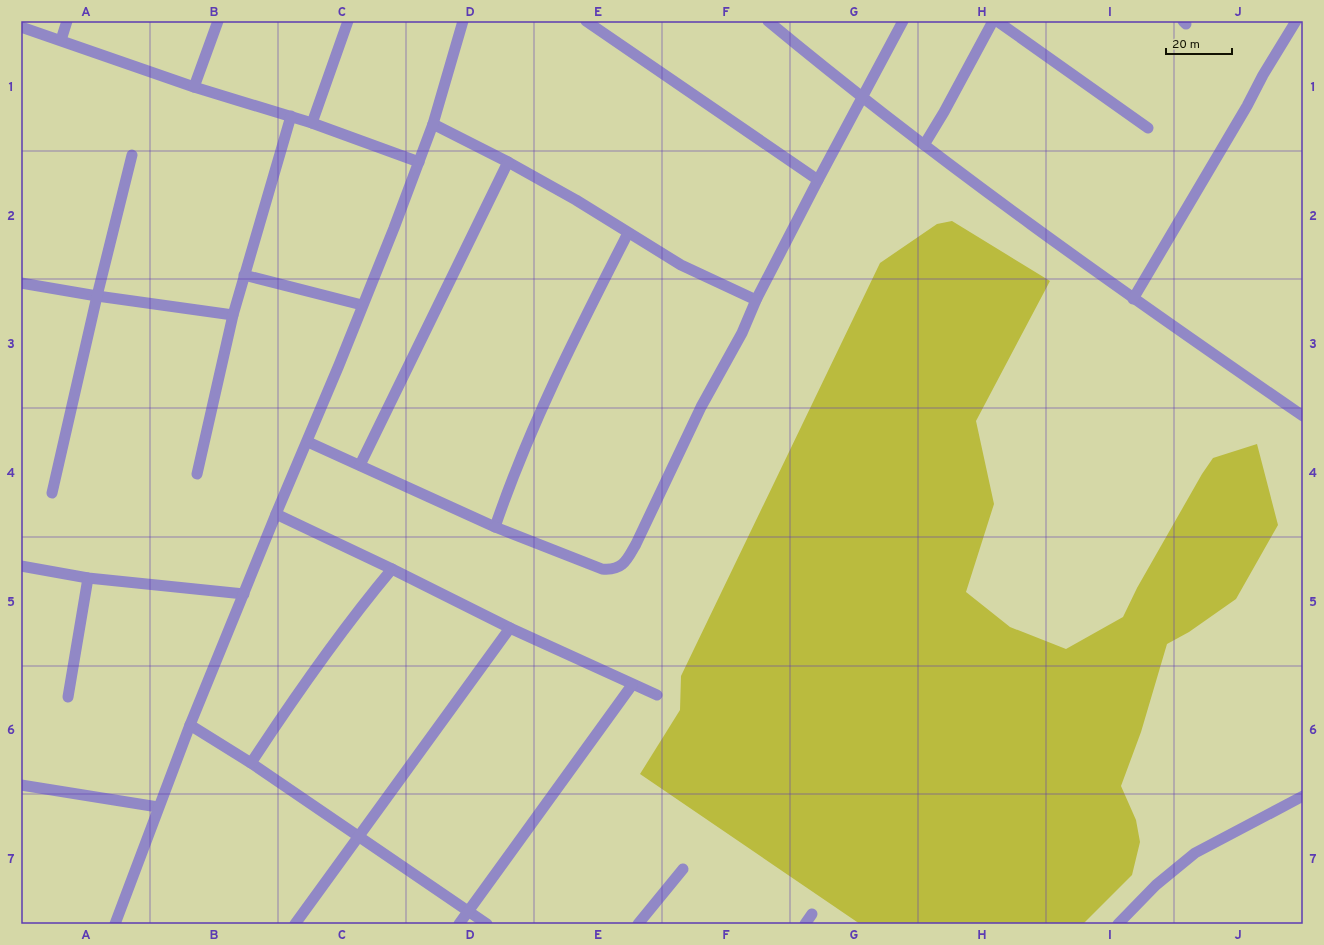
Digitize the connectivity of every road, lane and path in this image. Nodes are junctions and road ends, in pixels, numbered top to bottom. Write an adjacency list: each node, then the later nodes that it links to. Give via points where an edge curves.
1 (67, 21): 12 (street)
2 (218, 21): 13 (street)
3 (348, 21): 16 (street)
4 (463, 21): 17 (street)
5 (586, 21): 23 (street)
6 (768, 21): 14 (street)
7 (903, 21): 14 (street)
8 (993, 21): 19 (street)
9 (997, 21): 18 (street)
10 (1296, 21): 28 (street)
11 (21, 27): 12 (street)
12 (61, 40): 13 (street)
13 (194, 87): 15 (street)
14 (863, 99): 19 (street); 23 (street)
15 (291, 116): 16 (street); 25 (street)
16 (312, 123): 21 (street)
17 (433, 124): 21 (street); 22 (street)
18 (1148, 128)
19 (924, 145): 28 (street, via 970,182)
20 (132, 154): 27 (street)
21 (419, 162): 30 (street)
22 (508, 162): 24 (street); 34 (street)
23 (818, 180): 29 (street)
24 (628, 233): 29 (street, via 681,266); 38 (street, via 545,399 517,465)
25 (244, 275): 30 (street); 31 (street)
26 (21, 283): 27 (street)
27 (96, 296): 31 (street); 36 (street)
28 (1133, 299): 32 (street)
29 (756, 300): 38 (street, via 742,333 701,407 636,544 623,565 613,570 602,569)
30 (362, 305): 33 (street)
31 (233, 315): 35 (street)
32 (1303, 416)
33 (308, 442): 34 (street); 37 (street)
34 (360, 465): 38 (street)
35 (198, 474)
36 (52, 493)
37 (276, 514): 40 (street); 42 (street)
38 (495, 527)
39 (21, 566): 41 (street)
40 (392, 569): 43 (street); 48 (street, via 324,655)
41 (88, 578): 42 (street); 46 (street)
42 (244, 594): 47 (street)
43 (510, 628): 44 (street); 52 (street)
44 (632, 685): 45 (street); 54 (street)
45 (657, 695)
46 (68, 697)
47 (190, 725): 48 (street); 51 (street)
48 (251, 764): 52 (street)
49 (21, 785): 51 (street)
50 (1303, 796): 62 (street, via 1195,853 1156,885)
51 (158, 807): 56 (street)
52 (358, 836): 54 (street); 57 (street)
53 (683, 869): 60 (street)
54 (468, 911): 58 (street); 59 (street)
55 (812, 914): 61 (street)
56 (115, 924)
57 (295, 924)
58 (459, 924)
59 (487, 924)
60 (638, 924)
61 (805, 924)
62 (1118, 924)

